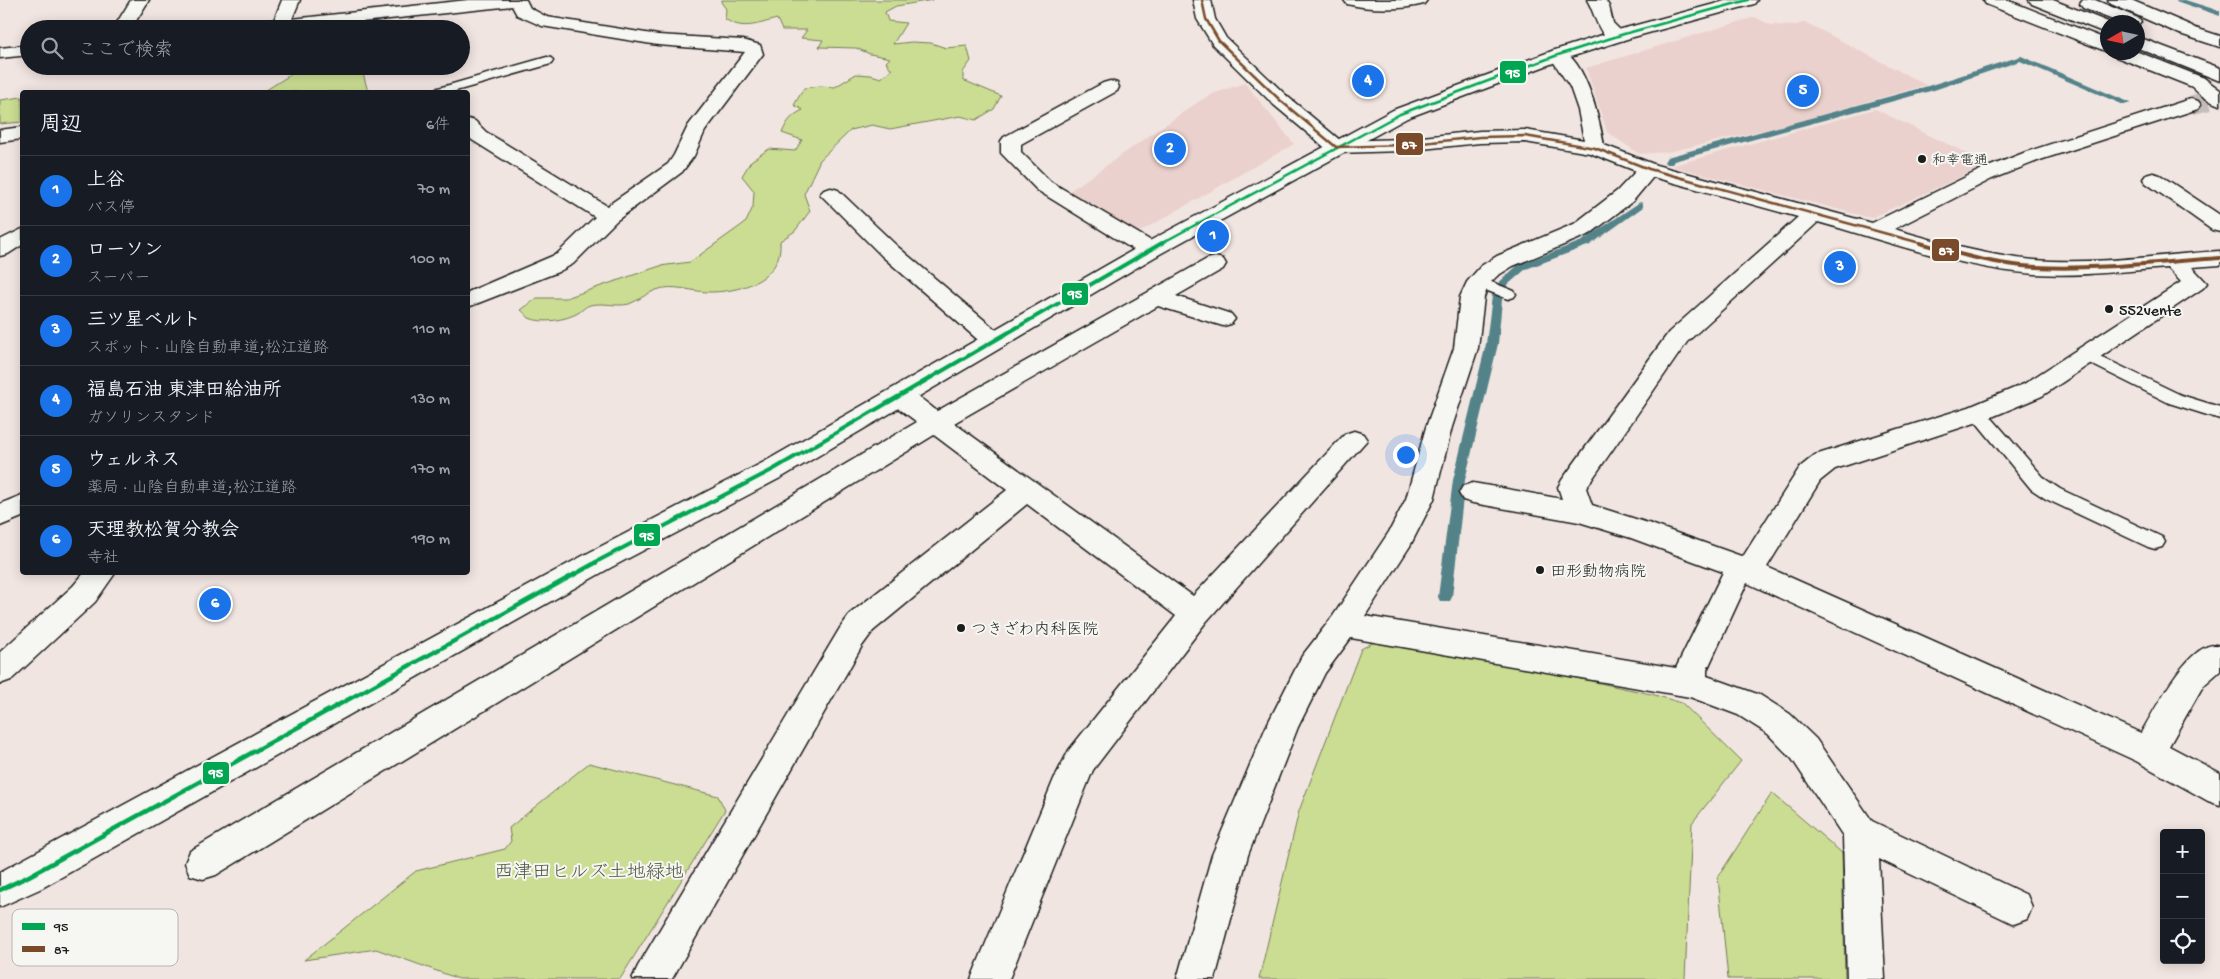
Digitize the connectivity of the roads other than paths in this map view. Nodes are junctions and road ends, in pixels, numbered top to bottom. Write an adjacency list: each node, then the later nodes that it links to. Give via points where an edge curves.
1 (140, 0): 14 (main road)
2 (291, 0): 15 (main road)
3 (517, 0): 16 (main road); 45 (main road, via 523,11 542,21 632,37 743,45 754,49 754,54 695,130 684,156 674,168)
4 (1202, 0): 39 (main road, via 1206,19 1219,41)
5 (1353, 0): 6 (main road, via 1381,3)
6 (1418, 0)
7 (1596, 0): 19 (main road, via 1606,25)
8 (1748, 0): 19 (main road)
9 (1992, 0): 21 (main road)
10 (2038, 0): 17 (main road)
11 (2078, 0): 13 (main road)
12 (2117, 0): 20 (main road)
13 (2115, 15)
14 (128, 20)
15 (282, 20)
16 (327, 20)
17 (2100, 26)
18 (2145, 28): 26 (main road)
19 (1617, 36): 25 (main road)
20 (2220, 41)
21 (2100, 45)
22 (2145, 45): 29 (main road)
23 (20, 51): 24 (main road)
24 (0, 53)
25 (1558, 55): 39 (main road, via 1400,114); 40 (main road, via 1570,68 1583,95)
26 (2220, 58)
27 (547, 60): 32 (lane)
28 (2141, 60): 30 (main road)
29 (2220, 75)
30 (2197, 82): 33 (main road); 34 (main road)
31 (1110, 88): 50 (main road, via 1011,141 1011,153 1044,186)
32 (447, 90)
33 (2220, 91)
34 (2220, 99)
35 (2191, 105): 47 (main road, via 2033,156 1986,175)
36 (470, 127): 45 (main road, via 479,136)
37 (20, 133): 38 (main road)
38 (0, 136)
39 (1336, 148): 40 (main road, via 1525,136); 50 (main road)
40 (1595, 148): 41 (main road)
41 (1649, 169): 44 (main road); 54 (main road, via 1625,196 1582,230 1506,261 1489,271)
42 (2153, 180): 46 (main road)
43 (831, 194): 59 (main road, via 921,280)
44 (1813, 215): 47 (main road); 69 (main road, via 1678,337 1572,488)
45 (608, 216): 57 (main road, via 565,259)
46 (2220, 225)
47 (1873, 231): 52 (main road, via 1981,260 2035,267)
48 (20, 237): 49 (main road)
49 (0, 249)
50 (1150, 250): 59 (main road)
51 (2220, 258): 52 (main road)
52 (2174, 262): 60 (main road, via 2196,283)
53 (1215, 264): 56 (main road)
54 (1485, 284): 55 (lane); 75 (main road, via 1472,297 1466,348 1439,427 1420,499 1400,538)
55 (1508, 294)
56 (1157, 298): 58 (main road); 64 (main road)
57 (470, 299)
58 (1223, 319)
59 (994, 341): 61 (main road)
60 (2085, 354): 62 (main road, via 2033,390); 63 (lane, via 2175,400)
61 (899, 396): 64 (main road); 83 (main road, via 774,469 600,560)
62 (1978, 413): 71 (lane, via 2038,484); 72 (main road, via 1825,462 1810,474 1754,563)
63 (2220, 413)
64 (935, 423): 66 (main road); 82 (main road)
65 (1354, 440): 74 (main road)
66 (1026, 490): 74 (main road); 85 (main road, via 862,622)
67 (1473, 493): 69 (main road)
68 (20, 507): 70 (main road)
69 (1580, 512): 72 (main road)
70 (0, 516)
71 (2155, 542)
72 (1740, 567): 78 (main road, via 1691,670); 79 (main road)
73 (100, 575): 77 (main road, via 84,594)
74 (1196, 614): 86 (main road, via 1081,760)
75 (1344, 625): 78 (main road); 87 (main road, via 1313,665 1282,727 1230,855)
76 (2214, 657): 79 (main road, via 2192,677)
77 (0, 671)
78 (1691, 684): 81 (main road, via 1749,704 1779,724 1804,749)
79 (2148, 751): 80 (main road)
80 (2220, 790)
81 (1860, 832): 84 (main road); 88 (main road)
82 (203, 863)
83 (0, 890)
84 (2014, 908)
85 (651, 979)
86 (990, 979)
87 (1196, 979)
88 (1866, 979)

